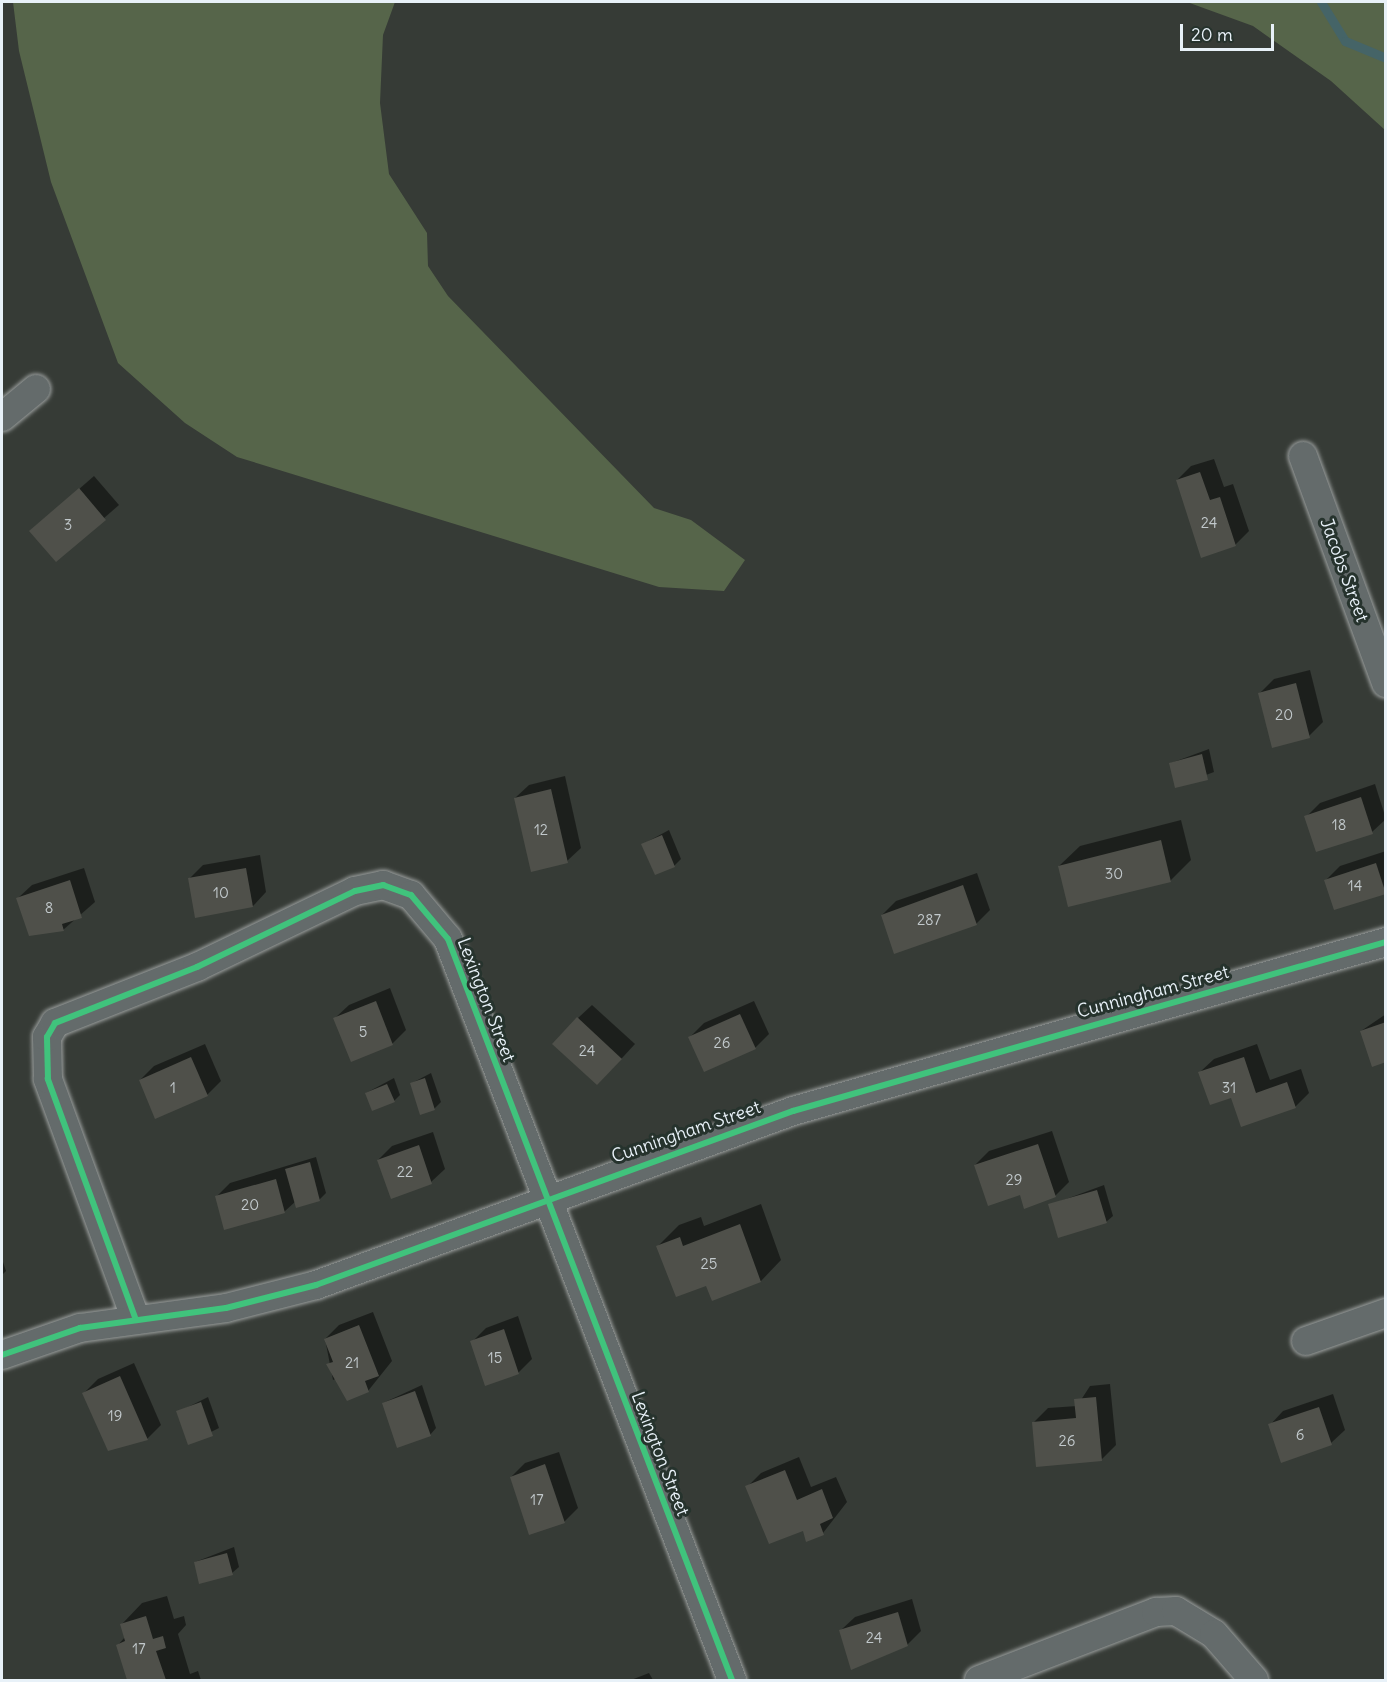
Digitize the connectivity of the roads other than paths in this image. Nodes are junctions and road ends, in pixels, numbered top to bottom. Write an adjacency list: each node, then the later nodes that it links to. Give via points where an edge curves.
1 (36, 389): 2 (street)
2 (2, 417)
3 (1303, 456): 4 (street, Jacobs Street)
4 (1386, 683)
5 (1386, 942): 6 (street, Cunningham Street, via 885,1082)
6 (545, 1198): 8 (street, Cunningham Street, via 316,1285 226,1308); 8 (street, Lexington Street, via 448,939 411,896 383,885 355,891 197,967 74,1011 55,1023 47,1037 48,1078); 11 (street, Lexington Street)
7 (1386, 1313): 9 (street)
8 (136, 1320): 10 (street, Cunningham Street, via 80,1328)
9 (1306, 1341)
10 (2, 1355)
11 (732, 1680)
12 (979, 1680): 13 (street, via 1156,1612 1197,1619)
13 (1254, 1680)

